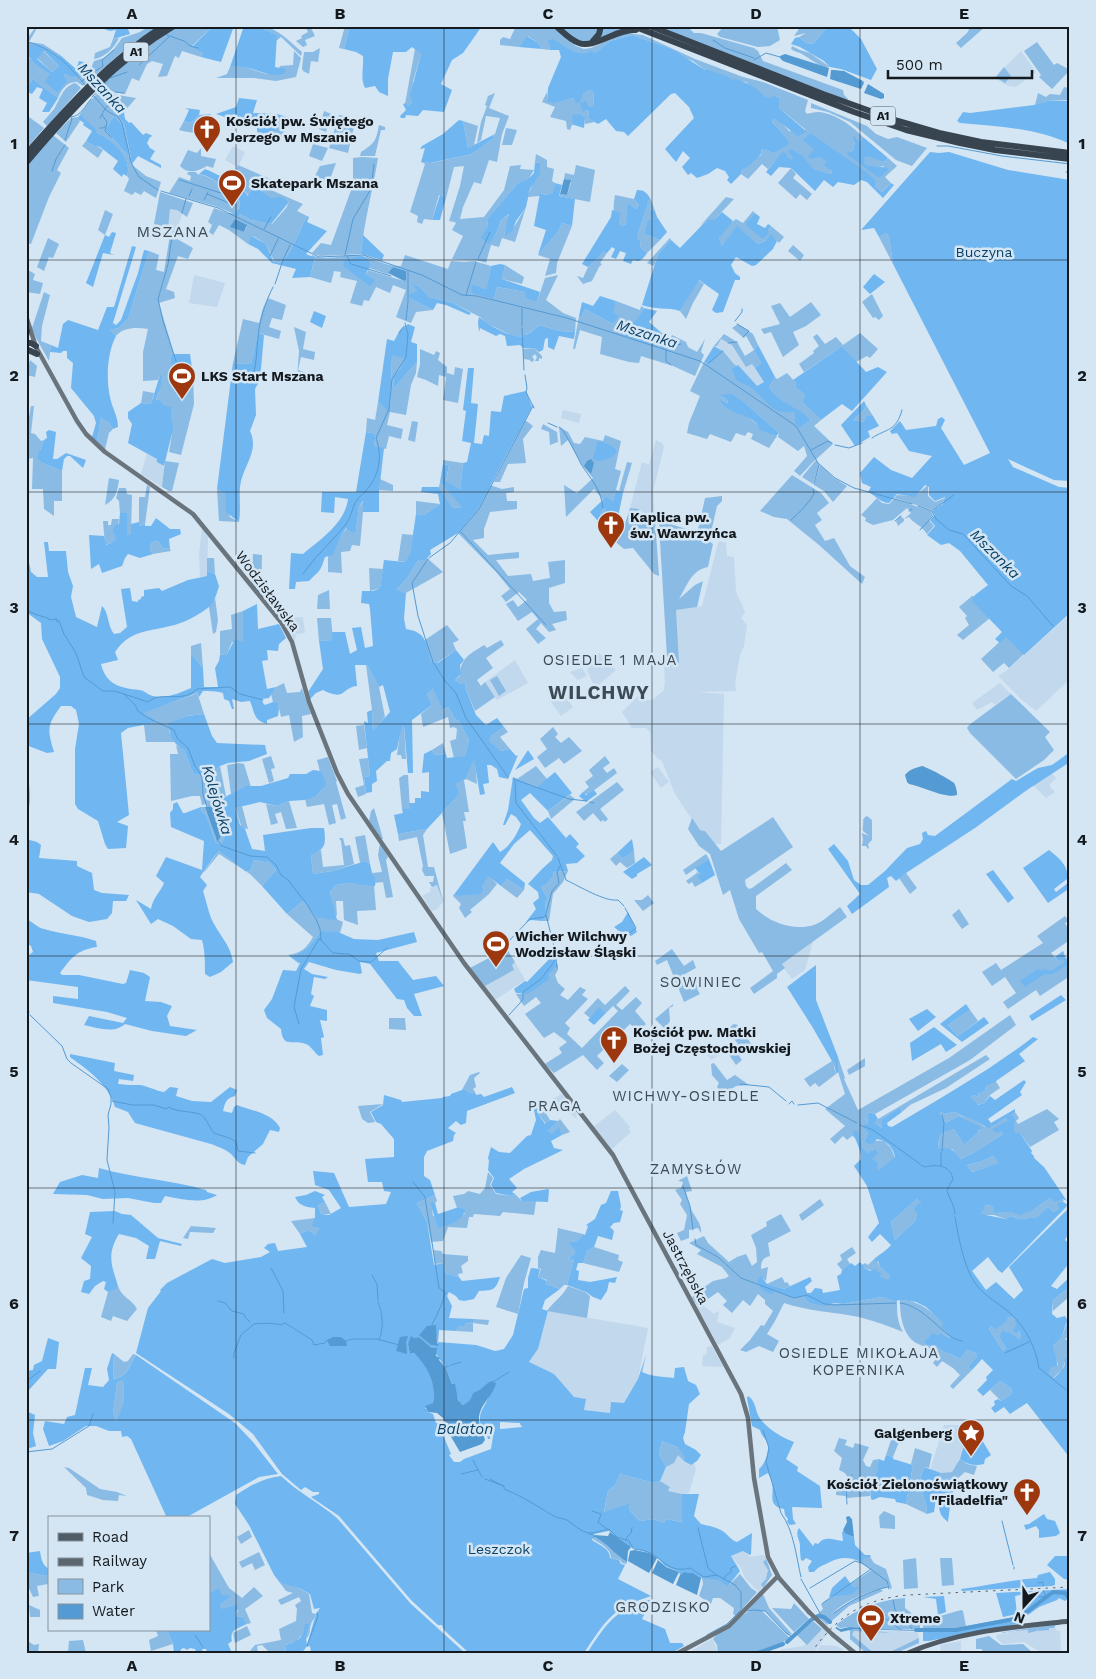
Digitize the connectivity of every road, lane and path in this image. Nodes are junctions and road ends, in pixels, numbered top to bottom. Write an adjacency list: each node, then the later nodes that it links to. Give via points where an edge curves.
1 (163, 26): 8 (highway, A1, via 142,40)
2 (174, 26): 8 (highway, A1)
3 (556, 26): 7 (highway, via 577,42)
4 (601, 26): 7 (highway, via 599,34)
5 (633, 26): 6 (highway, A1)
6 (651, 28): 7 (highway, via 626,30); 10 (highway, A1, via 898,121 992,144); 12 (highway, A1, via 847,110 906,130 960,144)
7 (590, 43)
8 (99, 79): 9 (highway, A1)
9 (83, 94): 11 (highway, A1); 13 (highway, A1)
10 (1070, 153)
11 (26, 154)
12 (1070, 159)
13 (26, 162)
14 (26, 316): 16 (main road, Wodzisławska)
15 (26, 330): 16 (highway)
16 (29, 343): 17 (highway); 18 (main road, Wodzisławska)
17 (37, 354): 18 (main road, Wodzisławska)
18 (53, 378): 19 (main road, Wodzisławska, via 89,438 193,514 281,622 292,642 305,693 341,783)
19 (431, 916): 20 (main road, Jastrzębska, via 613,1155 732,1376 748,1418 764,1536)
20 (777, 1578): 22 (main road, via 729,1626); 23 (main road, Jastrzębska, bridge)
21 (1070, 1621): 24 (main road, via 939,1641)
22 (678, 1653)
23 (855, 1653)
24 (908, 1653)

